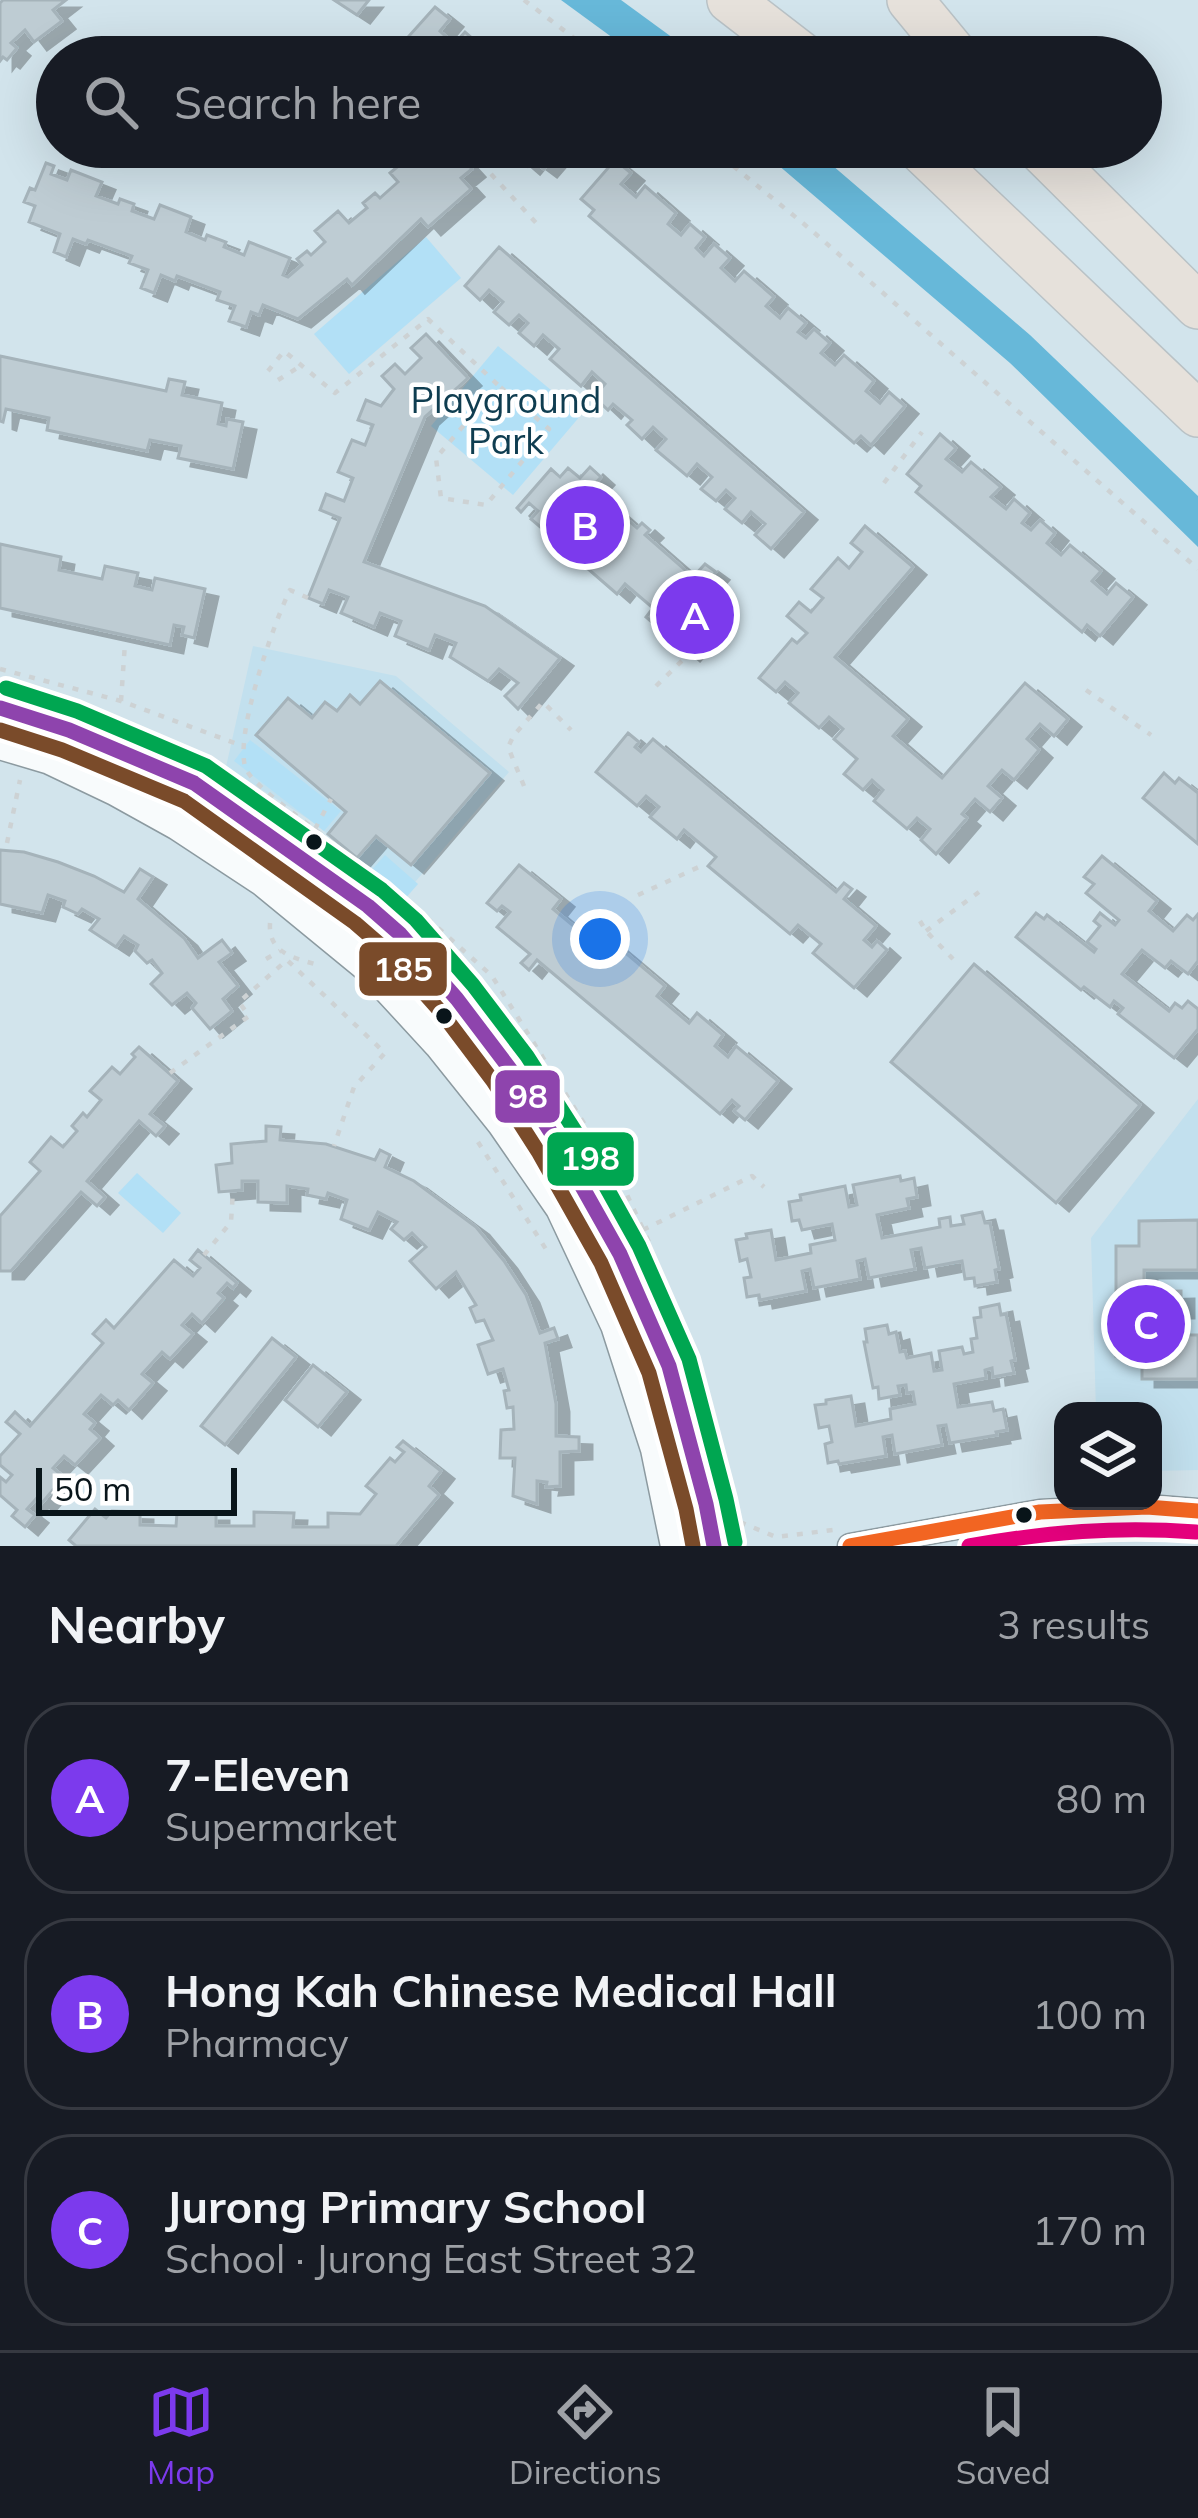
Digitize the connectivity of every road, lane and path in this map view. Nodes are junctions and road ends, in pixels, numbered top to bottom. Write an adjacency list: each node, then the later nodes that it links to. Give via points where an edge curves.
1 (524, 0): 4 (path)
2 (730, 0): 5 (highway)
3 (910, 0): 6 (highway)
4 (571, 36)
5 (777, 36)
6 (940, 36)
7 (736, 168): 20 (path)
8 (940, 168): 17 (highway)
9 (1059, 168): 12 (highway)
10 (491, 174): 11 (path)
11 (538, 225)
12 (1198, 306)
13 (302, 365): 14 (path, via 284,351); 15 (path); 16 (path, via 335,393 428,319)
14 (268, 371)
15 (278, 380)
16 (498, 385): 16 (path, via 436,458 441,498 486,505 549,429)
17 (1198, 414)
18 (922, 432): 19 (path)
19 (884, 483)
20 (1198, 569)
21 (308, 598): 25 (path, via 290,590)
22 (125, 643): 28 (path)
23 (692, 651): 26 (path)
24 (0, 669): 28 (path)
25 (259, 679)
26 (656, 686)
27 (1086, 690): 31 (path)
28 (121, 701): 33 (path)
29 (0, 708): 59 (street, via 194,783 368,906 458,999 557,1142 620,1254 669,1366)
30 (571, 730): 35 (path, via 543,702 514,735 508,747)
31 (1151, 735)
32 (0, 743): 58 (street, via 115,790 263,881 370,968 439,1044 561,1208 616,1325 656,1448)
33 (242, 746)
34 (21, 775): 38 (path)
35 (524, 786)
36 (331, 799): 37 (path)
37 (315, 829)
38 (7, 842)
39 (701, 866): 41 (path)
40 (979, 892): 44 (path)
41 (638, 896)
42 (271, 917): 45 (path, via 269,936)
43 (920, 921): 44 (path)
44 (926, 931): 47 (path)
45 (280, 951): 46 (path); 48 (path)
46 (266, 959)
47 (953, 959)
48 (335, 970)
49 (170, 1073): 51 (path, via 249,1016 239,1002 287,960 385,1053 354,1087)
50 (472, 1134): 56 (path)
51 (334, 1146)
52 (764, 1187): 54 (path, via 752,1176)
53 (232, 1191): 55 (path, via 231,1222)
54 (643, 1230)
55 (204, 1255)
56 (556, 1268)
57 (1198, 1511): 60 (street, via 1040,1512)
58 (676, 1546)
59 (714, 1546)
60 (850, 1546)

